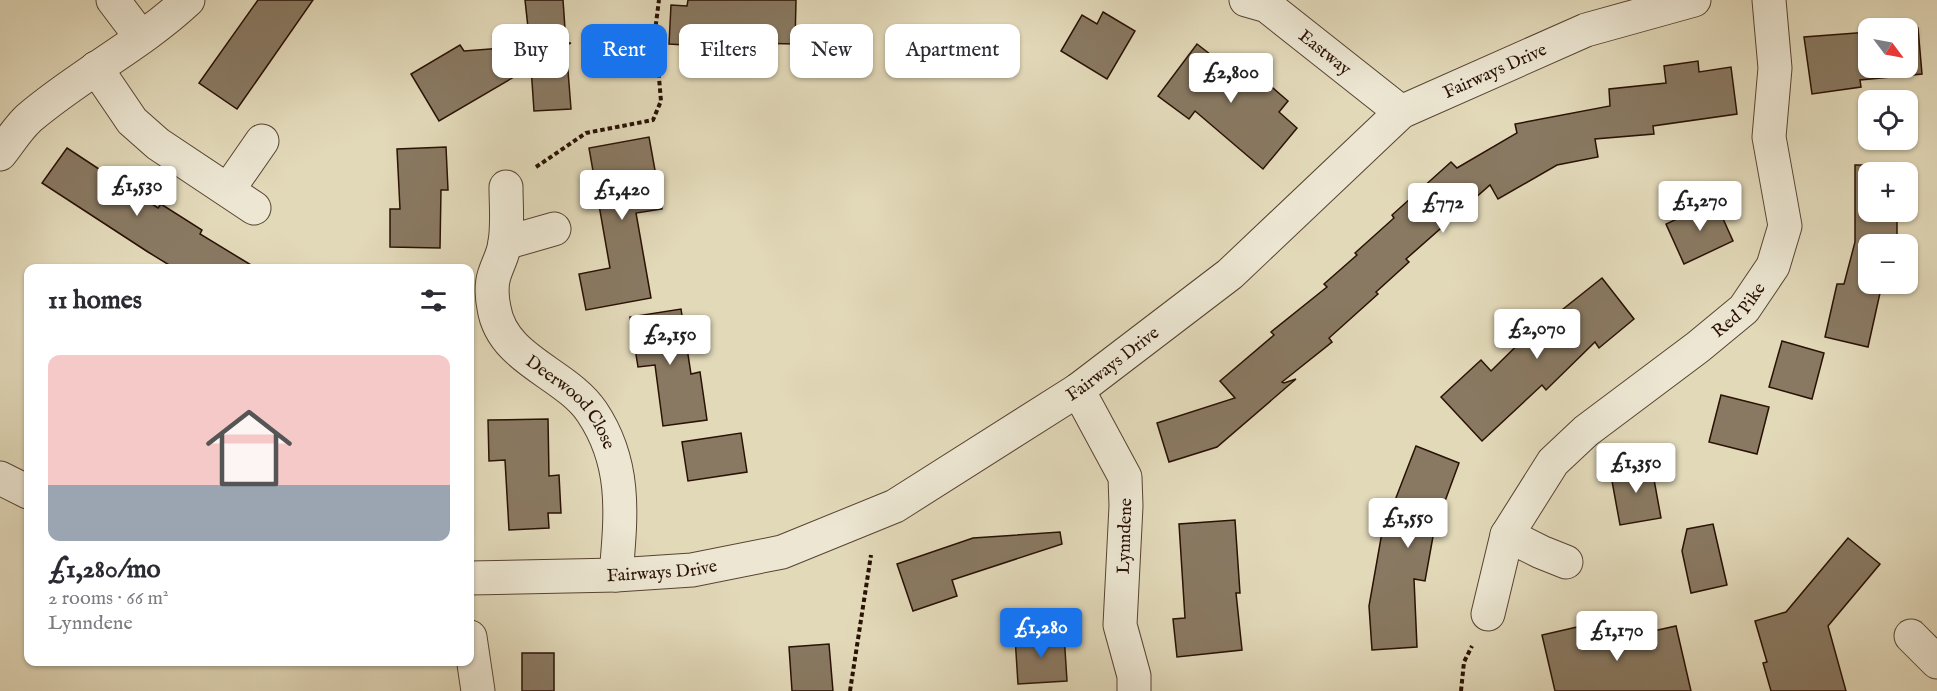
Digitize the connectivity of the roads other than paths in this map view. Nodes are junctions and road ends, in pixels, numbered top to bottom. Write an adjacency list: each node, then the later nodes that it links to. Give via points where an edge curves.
1 (113, 0): 6 (street)
2 (188, 0): 6 (street)
3 (1694, 0): 8 (street, Fairways Drive, via 1586,30)
4 (1769, 0): 19 (street, Red Pike, via 1775,68 1769,137 1785,226 1773,267 1744,309 1586,431 1553,462)
5 (1261, 2): 8 (street, Eastway)
6 (141, 37): 7 (street)
7 (96, 68): 10 (street, via 27,119); 12 (street, via 132,121 158,144)
8 (1401, 112): 16 (street, Fairways Drive, via 1230,274)
9 (262, 141): 12 (street)
10 (0, 154)
11 (506, 187): 15 (street, Deerwood Close)
12 (228, 190): 13 (street)
13 (254, 208)
14 (554, 230): 15 (street)
15 (505, 243): 21 (street, Deerwood Close, via 493,279 494,310 505,336 529,361 562,382 591,411 614,454 621,511)
16 (1078, 390): 21 (street, Fairways Drive, via 895,506 782,552 692,570); 28 (street, Lynndene, via 1125,477 1120,626 1134,676)
17 (0, 478): 18 (street)
18 (24, 490)
19 (1507, 535): 20 (street); 23 (street, Red Pike)
20 (1566, 562)
21 (616, 575): 22 (street, Fairways Drive)
22 (474, 578)
23 (1488, 614)
24 (1911, 636): 25 (street)
25 (1937, 662)
26 (474, 664): 27 (street)
27 (478, 691)
28 (1134, 691)

